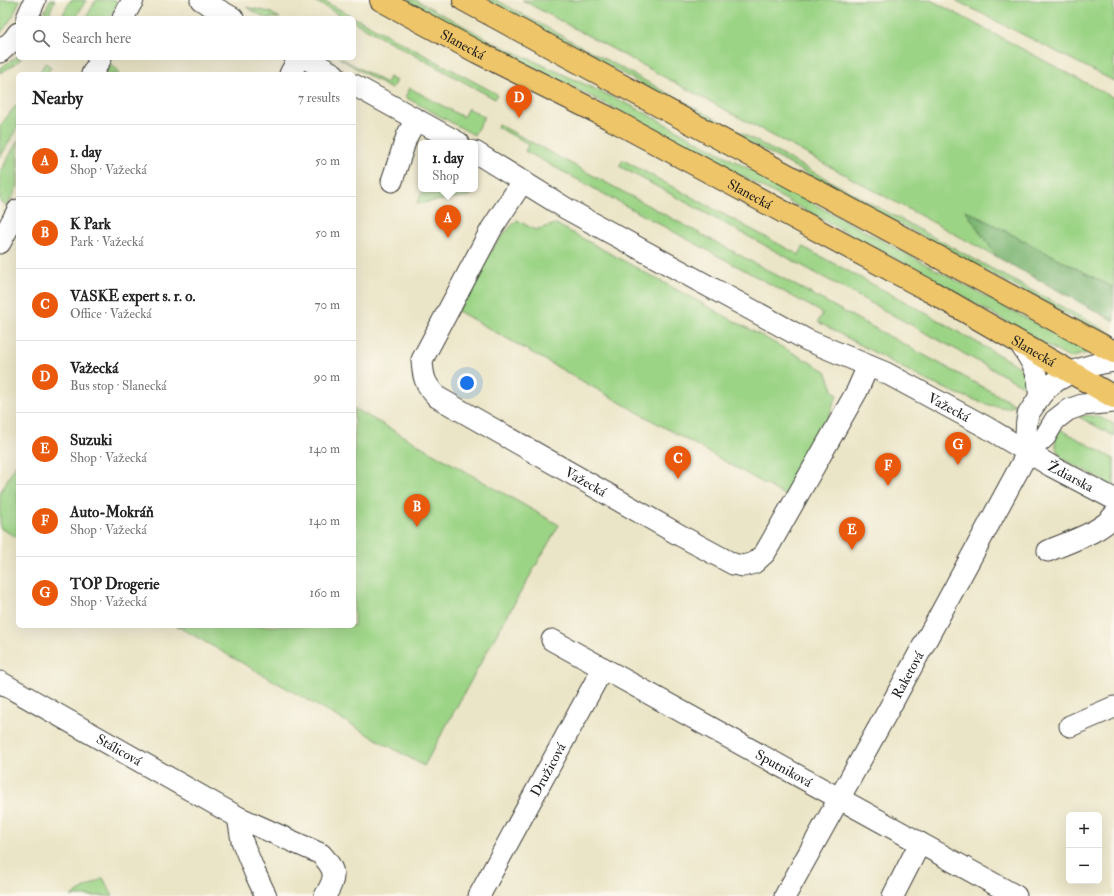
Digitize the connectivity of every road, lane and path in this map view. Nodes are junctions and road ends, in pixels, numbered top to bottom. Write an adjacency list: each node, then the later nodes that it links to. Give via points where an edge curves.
1 (35, 0): 6 (street)
2 (133, 0): 7 (street)
3 (201, 0): 8 (street)
4 (381, 0): 25 (main road, Slanecká, via 789,214)
5 (464, 0): 26 (main road)
6 (28, 16)
7 (124, 16)
8 (229, 16)
9 (16, 36): 10 (street)
10 (0, 52)
11 (100, 60): 14 (street)
12 (298, 60): 15 (street)
13 (309, 60): 16 (street)
14 (93, 72)
15 (291, 72)
16 (330, 72)
17 (356, 86): 18 (street)
18 (416, 119): 19 (street); 21 (street)
19 (454, 140)
20 (478, 154): 22 (street, Važecká)
21 (392, 181)
22 (523, 181): 28 (street, Važecká, via 567,209 807,340); 28 (street, Važecká, via 492,228 422,360 422,374 427,387 437,397 733,564 743,566 754,563 765,553 857,391)
23 (16, 214): 24 (street)
24 (0, 243)
25 (1019, 342): 29 (main road, Slanecká); 30 (street, via 1038,377)
26 (1114, 352)
27 (1114, 362): 29 (street, via 1094,365)
28 (868, 366): 34 (street, Važecká, via 886,373)
29 (1072, 373): 30 (street, via 1054,383); 31 (main road, Slanecká)
30 (1039, 397): 33 (street)
31 (1114, 397)
32 (1114, 402): 35 (street, Raketová, via 1082,404 1068,410 1055,420 1045,437)
33 (1028, 414): 34 (street, via 1013,424); 35 (street)
34 (986, 427): 35 (street, Važecká)
35 (1028, 452): 36 (street, Ždiarska); 44 (street, Raketová)
36 (1114, 499)
37 (1114, 514): 38 (street, via 1109,521 1093,531)
38 (1048, 551)
39 (552, 640): 40 (street, Sputniková)
40 (603, 668): 44 (street, Sputniková); 49 (street, Družicová)
41 (0, 682): 45 (street, Stálicová)
42 (1114, 707): 43 (street)
43 (1070, 726)
44 (839, 799): 46 (street, Sputniková); 50 (street, Raketová)
45 (238, 816): 47 (street, via 242,841); 48 (street, Stálicová, via 321,854 328,861 334,876)
46 (920, 843): 51 (street); 52 (street, Sputniková)
47 (266, 896)
48 (325, 896)
49 (479, 896)
50 (785, 896)
51 (893, 896)
52 (1016, 896)

